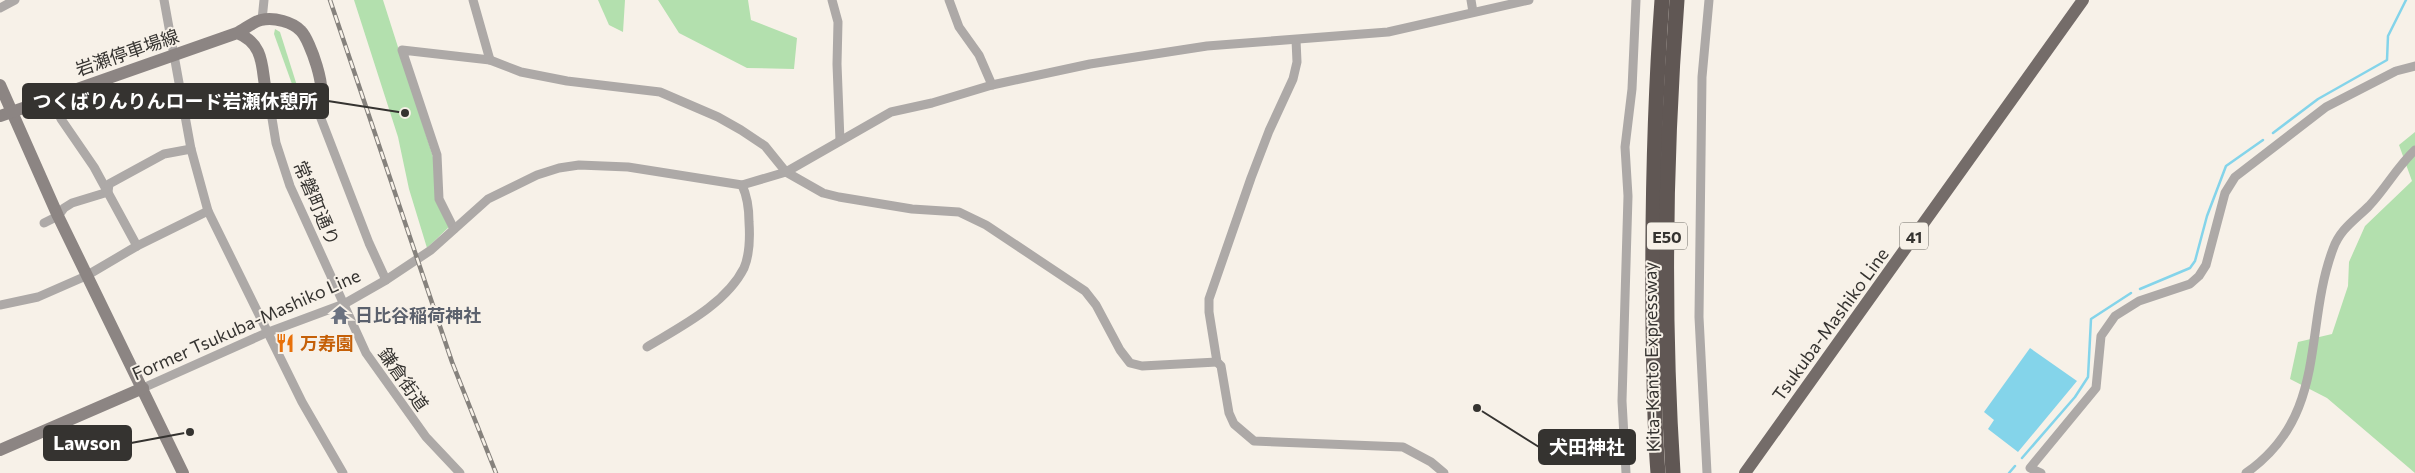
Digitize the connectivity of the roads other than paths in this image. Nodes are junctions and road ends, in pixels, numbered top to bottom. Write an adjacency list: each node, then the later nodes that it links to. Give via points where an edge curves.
1 (15, 0): 14 (street)
2 (164, 0): 19 (street)
3 (264, 0): 16 (street)
4 (473, 0): 20 (street)
5 (832, 0): 28 (street, via 838,22)
6 (948, 0): 23 (street, via 959,28 979,55)
7 (1470, 0): 15 (street)
8 (1529, 0): 15 (street, Former Tsukuba-Mashiko Line)
9 (1636, 0): 53 (street, via 1632,89 1625,147 1628,196 1622,401)
10 (1662, 0): 54 (highway, Kita-Kanto Expressway / E50, via 1653,194)
11 (1677, 0): 55 (highway, Kita-Kanto Expressway / E50, via 1669,127 1667,251)
12 (1709, 0): 56 (street, via 1702,77 1699,308)
13 (2083, 0): 57 (main road, Tsukuba-Mashiko Line / 41)
14 (0, 8)
15 (1473, 12): 18 (street, Former Tsukuba-Mashiko Line, via 1388,32)
16 (262, 20): 17 (street, 岩瀬停車場線); 25 (street, via 289,23 305,35 323,90 323,96)
17 (238, 33): 19 (street, 岩瀬停車場線); 27 (street, via 248,37 257,48 269,100)
18 (1296, 40): 23 (street, Former Tsukuba-Mashiko Line, via 1207,46 1090,64); 46 (street, via 1298,62 1293,79 1251,178 1209,299)
19 (173, 55): 24 (street, 岩瀬停車場線); 29 (street)
20 (490, 60): 31 (street, via 521,72 567,81 660,92 718,116 741,130 765,146); 37 (street, via 402,50 437,155 439,199)
21 (2415, 66): 58 (street, via 2396,70 2326,107 2235,177 2225,193 2206,265 2199,276 2190,284 2140,301 2115,316 2101,336 2096,388 2030,468)
22 (0, 85): 26 (street)
23 (992, 85): 28 (street, Former Tsukuba-Mashiko Line, via 891,112)
24 (51, 97): 26 (street, 岩瀬停車場線); 33 (street)
25 (314, 103): 27 (street); 41 (street)
26 (5, 114): 35 (street)
27 (277, 114): 39 (street, 常磐町通り, via 279,154)
28 (840, 141): 31 (street, Former Tsukuba-Mashiko Line)
29 (192, 149): 33 (street, via 164,154 109,184); 34 (street)
30 (2415, 150): 59 (street, via 2398,166 2369,206 2347,225 2333,248 2305,393 2276,447)
31 (786, 172): 32 (street, Former Tsukuba-Mashiko Line); 46 (street, via 823,193 839,198 959,212 986,225 1085,291 1096,304 1125,357 1134,365)
32 (742, 185): 37 (street, Former Tsukuba-Mashiko Line, via 628,167 572,166 537,175 507,189 473,211); 45 (street, via 748,198 750,231 743,269 715,301)
33 (108, 192): 35 (street, via 72,203); 38 (street)
34 (208, 211): 38 (street); 44 (street)
35 (58, 216): 36 (street); 40 (street)
36 (44, 223)
37 (454, 229): 41 (street, Former Tsukuba-Mashiko Line)
38 (137, 246): 40 (street)
39 (325, 265): 42 (street, 鎌倉街道)
40 (86, 276): 43 (street, via 38,297); 47 (street)
41 (386, 280): 42 (street, Former Tsukuba-Mashiko Line)
42 (344, 304): 44 (street, Former Tsukuba-Mashiko Line); 51 (street, 鎌倉街道, via 366,353 426,437)
43 (0, 305)
44 (266, 332): 47 (street, Former Tsukuba-Mashiko Line); 50 (street)
45 (647, 348)
46 (1217, 362): 52 (street, via 1234,424 1254,441 1403,448 1431,462)
47 (143, 388): 48 (street, Former Tsukuba-Mashiko Line); 49 (street)
48 (0, 450)
49 (183, 473)
50 (343, 473)
51 (460, 473)
52 (1444, 473)
53 (1626, 473)
54 (1658, 473)
55 (1672, 473)
56 (1707, 473)
57 (1745, 473)
58 (2041, 473)
59 (2246, 473)

